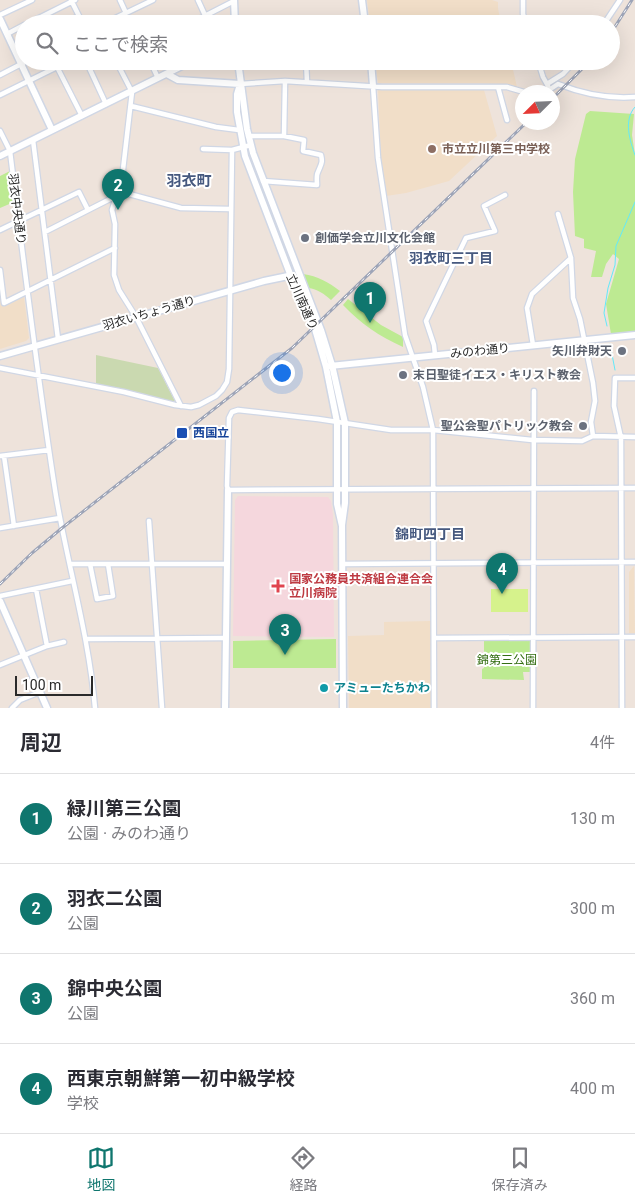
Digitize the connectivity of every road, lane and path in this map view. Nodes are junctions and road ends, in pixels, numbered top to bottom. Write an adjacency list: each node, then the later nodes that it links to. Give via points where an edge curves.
1 (32, 0): 20 (street)
2 (73, 0): 11 (street); 12 (street)
3 (120, 0): 10 (street)
4 (153, 0): 10 (street)
5 (198, 0): 14 (street)
6 (362, 0): 17 (street)
7 (523, 0): 18 (street)
8 (234, 1): 15 (street); 16 (street)
9 (619, 1): 19 (street)
10 (126, 13): 13 (street)
11 (44, 15)
12 (79, 15)
13 (122, 15)
14 (205, 15)
15 (207, 15)
16 (235, 15)
17 (364, 15)
18 (523, 15)
19 (610, 15)
20 (0, 17): 22 (street)
21 (15, 30): 22 (street)
22 (7, 34): 23 (street)
23 (14, 48)
24 (15, 68): 38 (street)
25 (26, 70): 40 (street)
26 (51, 70): 40 (street)
27 (59, 70): 54 (street)
28 (90, 70): 52 (street)
29 (121, 70): 49 (street)
30 (154, 70): 39 (street)
31 (175, 70): 37 (street)
32 (239, 70): 43 (street, 立川南通り)
33 (306, 70): 42 (street)
34 (372, 70): 46 (street)
35 (542, 70): 44 (street)
36 (566, 70): 44 (street)
37 (168, 74): 39 (street); 43 (street, via 178,80)
38 (0, 75)
39 (158, 78): 49 (street)
40 (29, 80): 50 (street); 56 (street)
41 (285, 81): 42 (street); 43 (street); 60 (street)
42 (307, 82): 46 (street)
43 (240, 84): 57 (street, 立川南通り, via 237,94); 59 (street, 立川南通り)
44 (547, 84)
45 (557, 85): 51 (street, via 592,95)
46 (373, 86): 47 (street); 94 (street, via 378,158)
47 (498, 87): 48 (street); 55 (street)
48 (515, 89)
49 (132, 92): 52 (street); 53 (street)
50 (0, 95)
51 (635, 97)
52 (106, 104): 54 (street)
53 (131, 106): 57 (street); 69 (street, via 124,169)
54 (82, 116): 56 (street)
55 (508, 120)
56 (52, 130): 61 (street)
57 (239, 130): 63 (street, 立川南通り)
58 (0, 131): 66 (street, 羽衣中央通り)
59 (248, 136): 60 (street); 62 (street, 立川南通り)
60 (284, 136): 68 (street, via 304,140 304,151 321,155 323,161 316,185)
61 (33, 140): 66 (street); 72 (street)
62 (250, 145): 63 (street); 68 (street, 立川南通り)
63 (243, 147): 65 (street); 82 (street, 立川南通り)
64 (203, 149): 65 (street)
65 (232, 150): 71 (street)
66 (10, 151): 67 (street); 75 (street, 羽衣中央通り)
67 (0, 156)
68 (262, 181): 81 (street, 立川南通り)
69 (117, 194): 71 (street, via 181,208); 73 (street); 78 (street, via 112,210)
70 (505, 195): 92 (street, via 484,206 495,231 466,238 426,321)
71 (230, 209): 84 (street)
72 (42, 210): 73 (street, via 79,192); 75 (street); 77 (street)
73 (88, 210): 77 (street)
74 (558, 214): 79 (street)
75 (19, 221): 76 (street); 85 (street, 羽衣中央通り)
76 (0, 230)
77 (45, 232): 83 (street)
78 (115, 248): 83 (street); 86 (street, via 117,286)
79 (571, 258): 89 (street, via 573,298); 90 (street, via 532,294 527,308)
80 (0, 270): 85 (street, via 4,303)
81 (298, 274): 82 (street, 羽衣いちょう通り); 95 (street, 立川南通り, via 321,330)
82 (291, 276): 84 (street, 羽衣いちょう通り); 95 (street, 立川南通り, via 312,319)
83 (50, 279): 85 (street); 88 (street)
84 (230, 290): 86 (street, 羽衣いちょう通り); 100 (street, via 227,382 216,396 199,405)
85 (28, 291): 91 (street, 羽衣中央通り)
86 (136, 317): 88 (street, 羽衣いちょう通り); 100 (street)
87 (635, 335): 89 (street, みのわ通り)
88 (58, 340): 91 (street, 羽衣いちょう通り)
89 (584, 340): 90 (street, みのわ通り); 104 (street, via 594,391)
90 (533, 345): 92 (street, みのわ通り)
91 (34, 346): 93 (street, 羽衣いちょう通り); 97 (street, 羽衣中央通り)
92 (435, 355): 94 (street, みのわ通り)
93 (0, 356)
94 (412, 357): 95 (street, みのわ通り); 103 (street)
95 (329, 366): 101 (street, 立川南通り); 102 (street, 立川南通り)
96 (0, 368): 97 (street)
97 (39, 375): 100 (street); 108 (street, 羽衣中央通り)
98 (635, 378): 106 (street, via 615,378 614,406)
99 (534, 391): 107 (street)
100 (180, 406)
101 (337, 422): 102 (street); 113 (street, via 240,410 232,412 228,423); 114 (street, 立川南通り)
102 (345, 423): 103 (street, via 391,430); 115 (street, 立川南通り)
103 (433, 430): 107 (street); 116 (street)
104 (593, 436): 106 (street); 107 (street, via 582,441)
105 (635, 437): 106 (street)
106 (621, 438): 110 (street)
107 (532, 440): 112 (street)
108 (50, 450): 109 (street); 117 (street, 羽衣中央通り)
109 (2, 456): 119 (street)
110 (621, 488): 111 (street); 112 (street); 123 (street)
111 (635, 488)
112 (532, 489): 116 (street); 122 (street)
113 (228, 490): 114 (street); 130 (street)
114 (337, 490): 115 (street); 120 (street, 立川南通り)
115 (345, 490): 116 (street); 120 (street, 立川南通り)
116 (433, 490): 125 (street)
117 (60, 518): 119 (street); 126 (street, 羽衣中央通り)
118 (149, 521): 129 (street)
119 (14, 526): 121 (street)
120 (342, 526): 131 (street, 立川南通り)
121 (0, 528)
122 (532, 562): 123 (street); 125 (street); 136 (street)
123 (621, 562): 124 (street); 137 (street)
124 (635, 562)
125 (433, 563): 131 (street); 139 (street)
126 (70, 564): 127 (street); 132 (street, 羽衣中央通り)
127 (90, 564): 128 (street); 128 (street, via 97,599 113,596)
128 (108, 564): 129 (street)
129 (152, 564): 130 (street); 142 (street)
130 (227, 564): 138 (street)
131 (342, 564): 153 (street, 立川南通り)
132 (72, 581): 133 (street); 141 (street, 羽衣中央通り)
133 (36, 589): 134 (street); 144 (street)
134 (0, 596)
135 (0, 601): 145 (street)
136 (532, 637): 137 (street); 139 (street); 155 (street)
137 (621, 637): 140 (street); 156 (street)
138 (226, 638): 142 (street); 152 (street)
139 (434, 638): 154 (street)
140 (635, 638)
141 (86, 639): 142 (street); 150 (street, 羽衣中央通り)
142 (156, 639): 151 (street)
143 (64, 642): 144 (street)
144 (47, 646): 145 (street)
145 (24, 655): 146 (street); 147 (street)
146 (0, 665)
147 (40, 692): 148 (street, via 20,700); 149 (street)
148 (12, 708)
149 (47, 708)
150 (95, 708)
151 (162, 708)
152 (225, 708)
153 (343, 708)
154 (434, 708)
155 (533, 708)
156 (622, 708)

